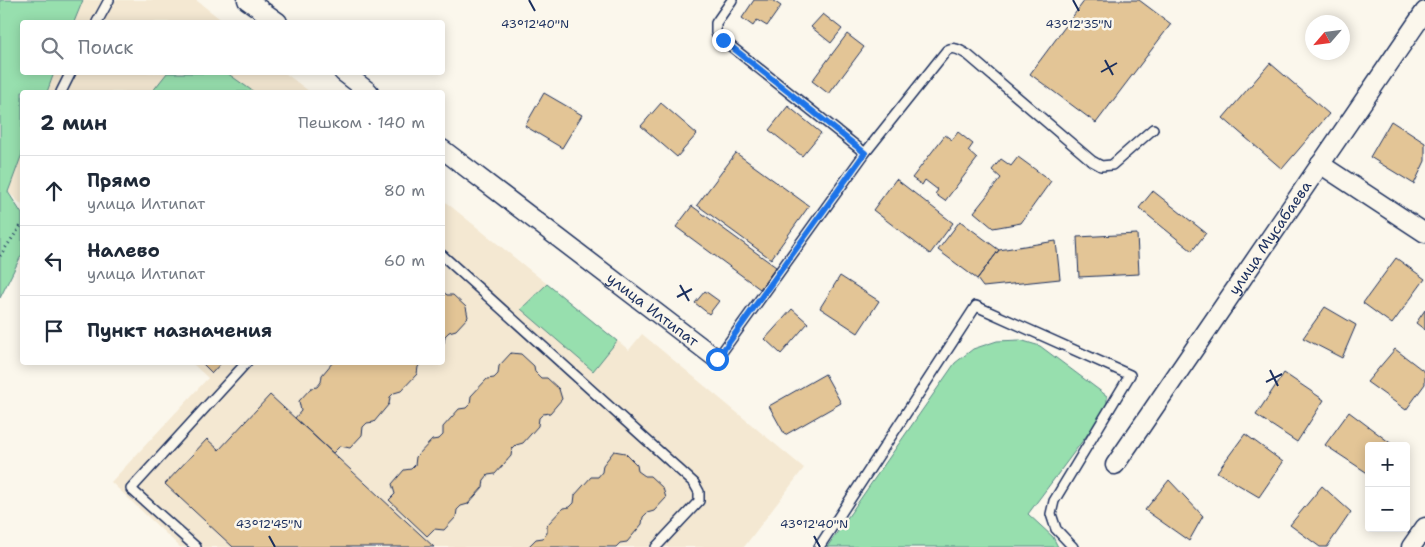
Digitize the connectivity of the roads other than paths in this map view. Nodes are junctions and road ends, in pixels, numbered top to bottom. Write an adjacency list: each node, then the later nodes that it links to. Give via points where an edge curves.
1 (109, 0): 5 (lane)
2 (247, 0): 6 (street)
3 (732, 0): 13 (lane, via 716,23 716,32)
4 (1425, 11): 14 (street, улица Мусабаева)
5 (98, 20)
6 (275, 20)
7 (70, 75): 9 (lane)
8 (347, 75): 10 (street)
9 (62, 90)
10 (366, 90)
11 (1152, 128): 13 (lane, улица Илтипат, via 1112,165 1101,166 968,55 951,48)
12 (445, 151): 17 (street, улица Илтипат)
13 (865, 153): 17 (lane, улица Илтипат)
14 (1320, 164): 15 (street); 19 (street, улица Мусабаева)
15 (1425, 233)
16 (445, 258): 22 (lane, via 694,483 699,492 698,501)
17 (717, 359)
18 (244, 365): 21 (lane, via 131,489)
19 (1115, 465)
20 (1425, 527): 25 (street)
21 (196, 547)
22 (656, 547)
23 (819, 547): 24 (lane, via 976,306 1130,375 1054,502 1051,514 1056,529)
24 (1073, 547)
25 (1411, 547)

